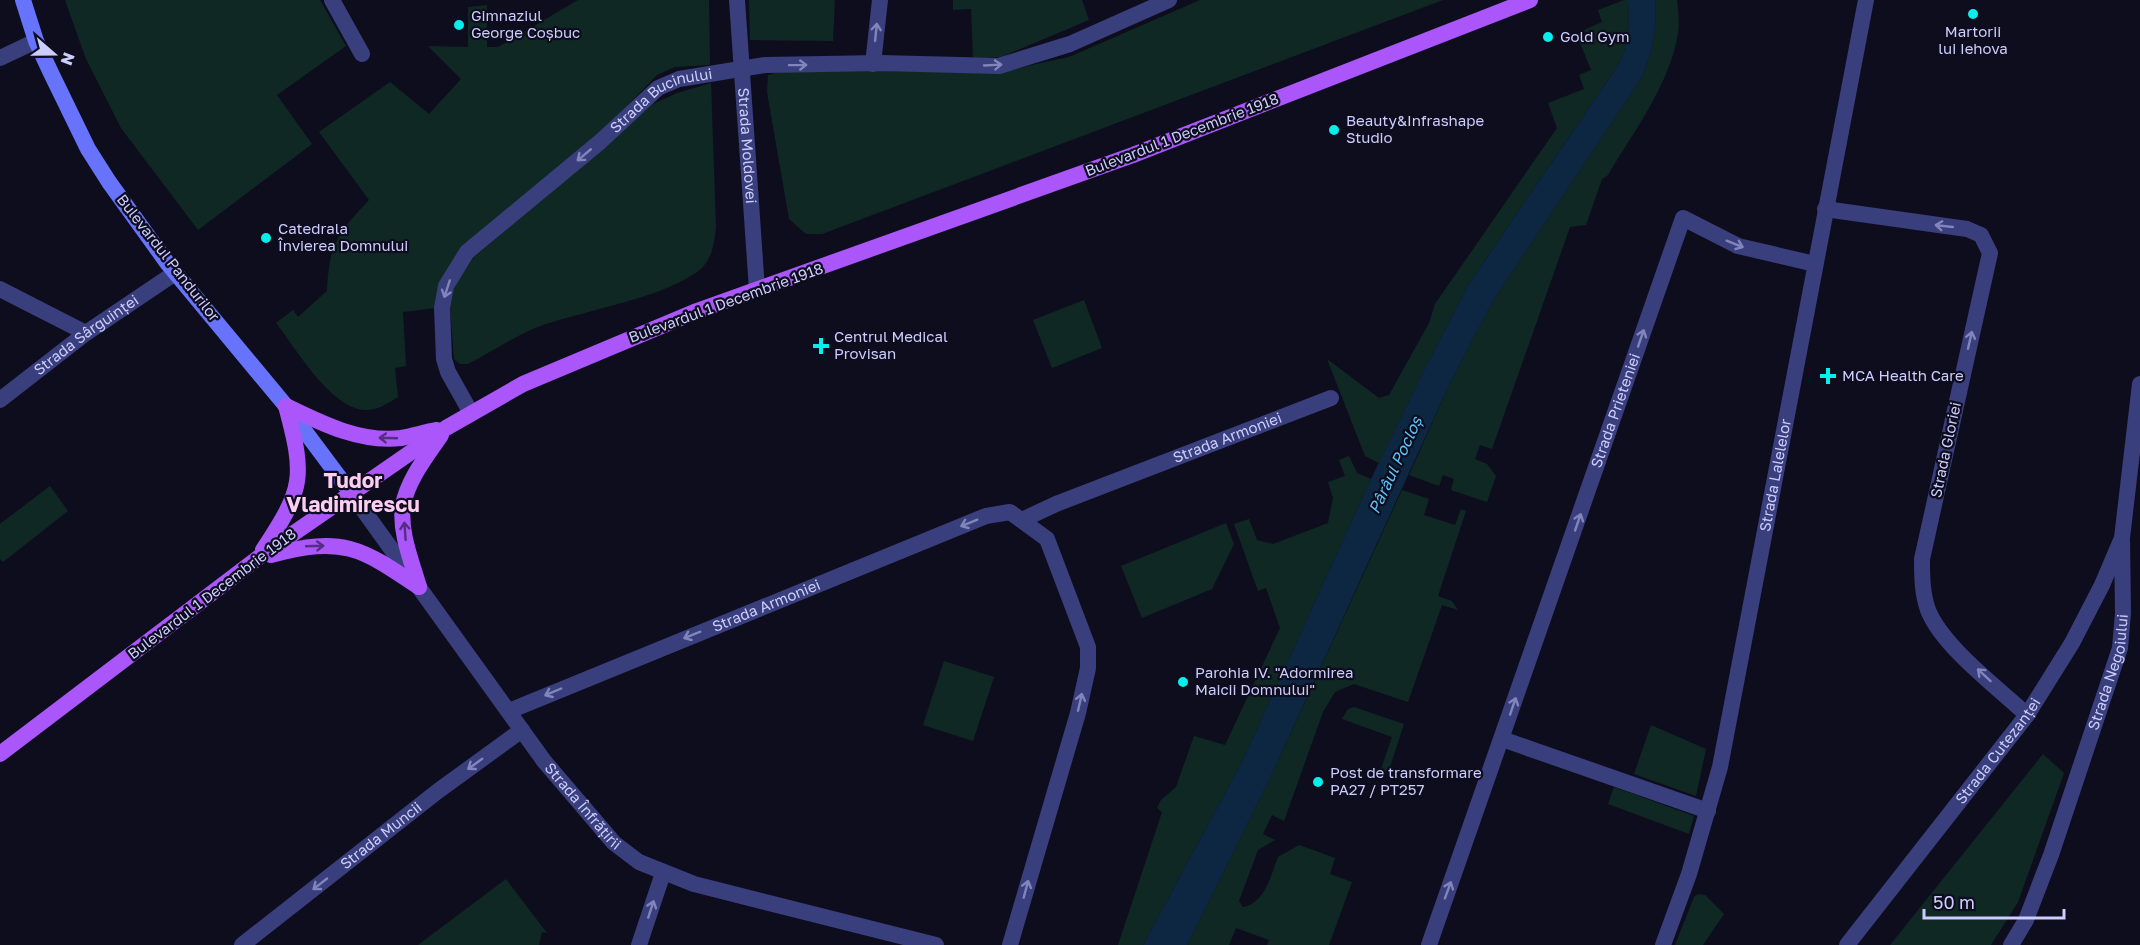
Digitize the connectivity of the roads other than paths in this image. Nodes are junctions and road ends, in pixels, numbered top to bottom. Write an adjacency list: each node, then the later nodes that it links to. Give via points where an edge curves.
1 (23, 0): 8 (main road, Bulevardul Pandurilor)
2 (332, 0): 9 (street)
3 (737, 0): 12 (street, Strada Moldovei)
4 (880, 0): 11 (street, one-way to 4)
5 (1169, 0): 11 (street, Strada Bucinului, one-way to 5, via 999,66 1070,44)
6 (1530, 0): 17 (main road, Bulevardul 1 Decembrie 1918, via 1141,152)
7 (1866, 0): 13 (street, Strada Lalelelor)
8 (36, 41): 10 (street); 15 (main road, Bulevardul Pandurilor, via 88,149)
9 (362, 54)
10 (0, 58)
11 (873, 64): 12 (street, Strada Bucinului, one-way to 11, via 765,65)
12 (741, 71): 17 (street, Strada Moldovei); 23 (street, Strada Bucinului, one-way to 23, via 679,79 658,88 601,141 467,252 446,286 442,308 444,359)
13 (1825, 209): 14 (street, Strada Lalelelor); 31 (street, Strada Gloriei, one-way to 13, via 1946,640 1929,611 1922,584 1922,559 1990,253 1981,235 1967,229)
14 (1815, 264): 33 (street, Strada Prieteniei, one-way to 14, via 1683,218 1738,246); 35 (street, Strada Lalelelor, via 1720,767)
15 (176, 273): 18 (street, Strada Sârguinței); 22 (main road, Bulevardul Pandurilor)
16 (0, 289): 18 (street)
17 (757, 290): 23 (main road, Bulevardul 1 Decembrie 1918, via 605,348 523,384)
18 (86, 333): 21 (street, Strada Sârguinței)
19 (2140, 384): 27 (street, Strada Negoiului)
20 (1331, 398): 26 (street, Strada Armoniei)
21 (0, 400)
22 (286, 406): 24 (main road, one-way to 22, via 400,438 374,437 325,425); 25 (main road, Bulevardul Pandurilor); 28 (main road, via 298,451 296,489 285,516)
23 (471, 413): 24 (main road, Bulevardul 1 Decembrie 1918)
24 (446, 428): 25 (main road, Bulevardul 1 Decembrie 1918); 29 (main road, one-way to 24, via 405,540 403,505 417,472)
25 (351, 493): 28 (main road, Bulevardul 1 Decembrie 1918); 29 (street, Strada Înfrățirii)
26 (1024, 519): 30 (street, Strada Armoniei, one-way to 30, via 1010,512 986,516); 40 (street, one-way to 26, via 1088,668 1088,647 1047,539)
27 (2122, 538): 31 (street, Strada Cutezanței, via 2072,643); 44 (street, Strada Negoiului, via 2120,648 2051,855 2026,920)
28 (258, 558): 29 (main road, one-way to 29, via 309,545 336,546 371,556); 34 (main road, Bulevardul 1 Decembrie 1918)
29 (419, 587): 30 (street, Strada Înfrățirii)
30 (509, 711): 32 (street, Strada Înfrățirii)
31 (2027, 715): 43 (street, Strada Cutezanței)
32 (522, 730): 36 (street, Strada Înfrățirii, via 614,843 639,862); 37 (street, Strada Muncii, one-way to 37)
33 (1502, 738): 35 (street); 41 (street, Strada Prieteniei, one-way to 33)
34 (0, 754)
35 (1708, 811): 42 (street, Strada Lalelelor)
36 (663, 873): 38 (street, one-way to 36); 39 (street, Strada Înfrățirii)
37 (242, 945)
38 (639, 945)
39 (936, 945)
40 (1010, 945)
41 (1429, 945)
42 (1663, 945)
43 (1847, 945)
44 (2011, 945)

